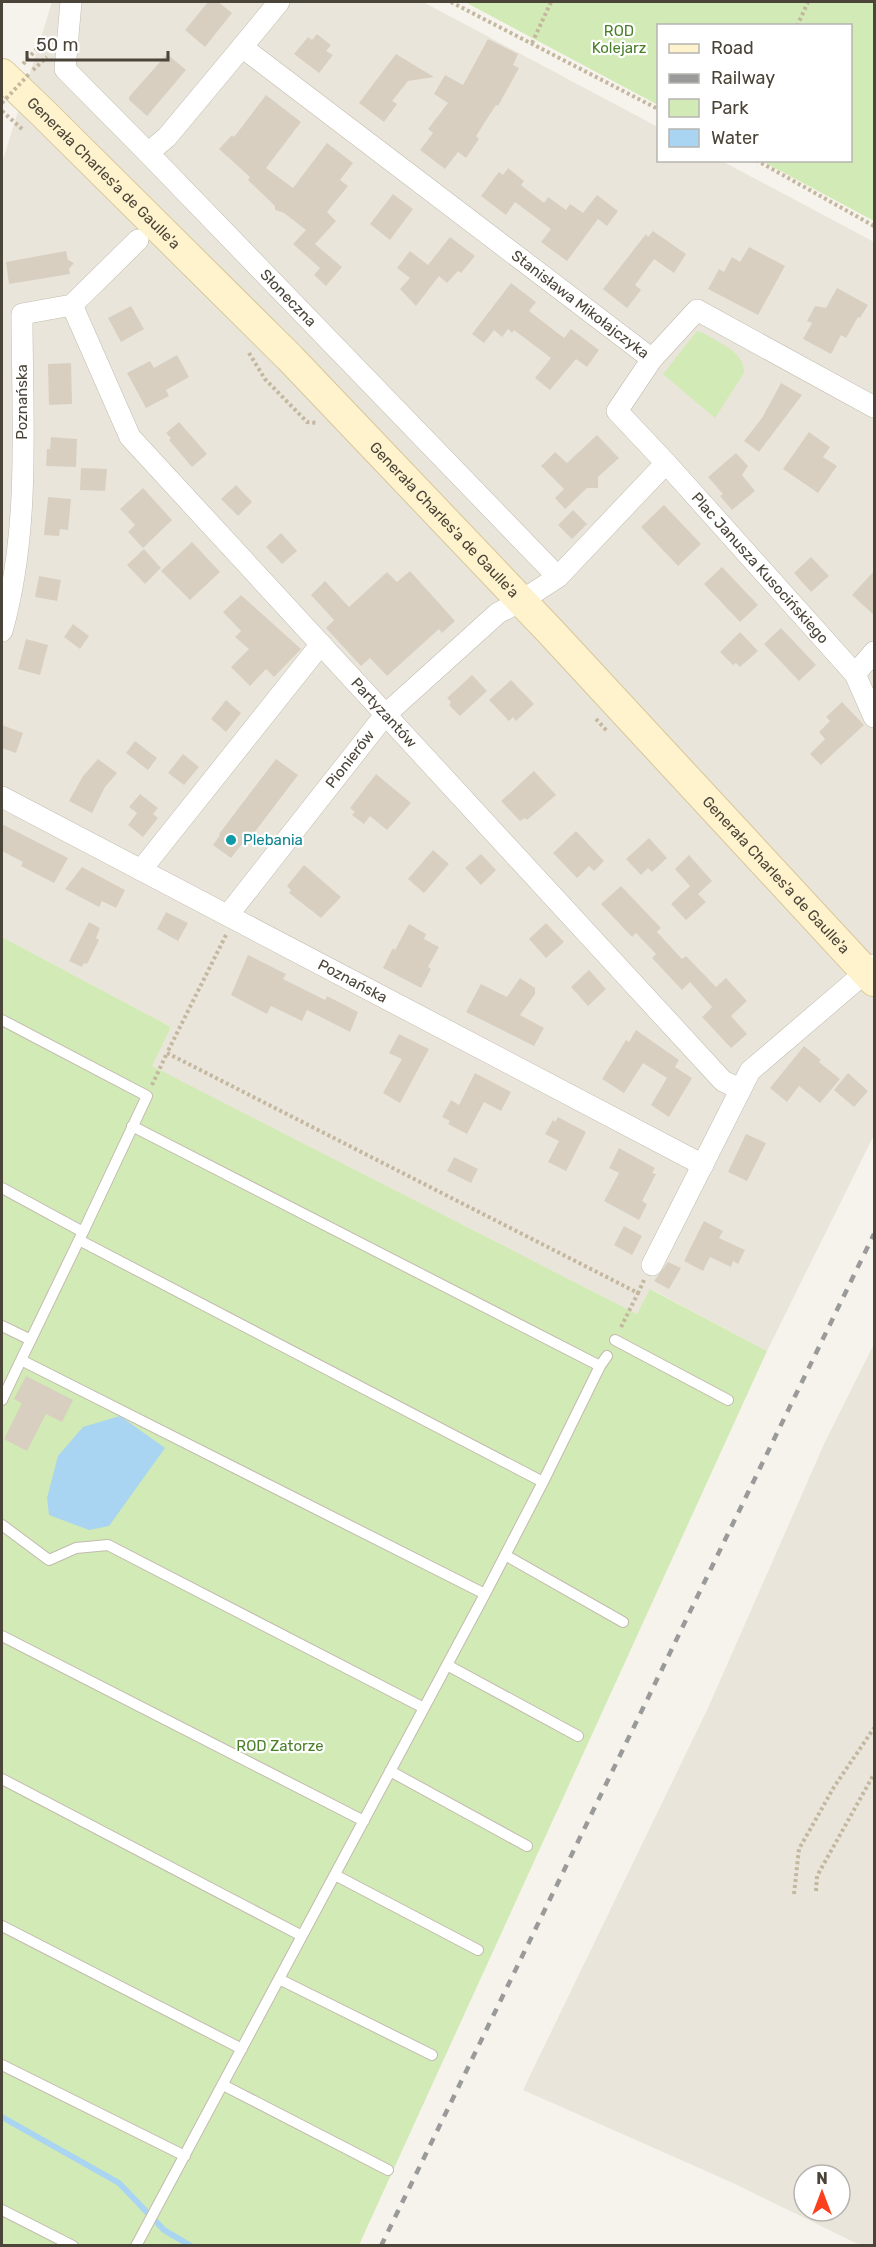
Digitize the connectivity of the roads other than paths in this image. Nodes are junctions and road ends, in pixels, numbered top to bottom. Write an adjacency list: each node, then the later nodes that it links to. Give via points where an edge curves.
1 (71, 2): 5 (street, Słoneczna, via 64,69)
2 (279, 2): 3 (street)
3 (242, 47): 5 (street, via 167,137); 8 (street, Stanisława Mikołajczyka)
4 (16, 72): 12 (main road, Generała Charles'a de Gaulle'a, via 42,111 290,358)
5 (148, 153): 11 (street, Słoneczna)
6 (138, 240): 7 (street)
7 (72, 305): 13 (street, Poznańska, via 22,314 23,505); 14 (street, Partyzantów, via 130,437)
8 (652, 359): 9 (street, via 697,310); 10 (street, Stanisława Mikołajczyka, via 617,411)
9 (874, 407)
10 (666, 463): 11 (street); 16 (street, Plac Janusza Kusocińskiego)
11 (558, 577): 12 (street)
12 (521, 601): 17 (street, Pionierów, via 498,613); 22 (main road, Generała Charles'a de Gaulle'a)
13 (2, 631)
14 (321, 644): 17 (street, Partyzantów); 20 (street)
15 (874, 652): 16 (street)
16 (855, 674): 18 (street, Plac Janusza Kusocińskiego)
17 (385, 715): 21 (street, Pionierów); 24 (street, Partyzantów, via 723,1081)
18 (874, 717)
19 (2, 797): 20 (street, Poznańska)
20 (141, 870): 21 (street, Poznańska)
21 (231, 917): 26 (street, Poznańska)
22 (872, 972): 24 (street, via 750,1071)
23 (2, 1020): 25 (lane, via 147,1096)
24 (740, 1089): 26 (street)
25 (132, 1126): 28 (lane); 35 (lane)
26 (703, 1165): 29 (street)
27 (2, 1188): 28 (lane)
28 (81, 1236): 31 (lane); 38 (lane)
29 (652, 1265)
30 (2, 1326): 31 (lane)
31 (31, 1340): 34 (lane)
32 (615, 1340): 37 (lane)
33 (608, 1356): 35 (lane)
34 (21, 1360): 36 (lane); 41 (lane)
35 (600, 1366): 38 (lane)
36 (2, 1400)
37 (728, 1400)
38 (543, 1482): 40 (lane)
39 (2, 1526): 45 (lane, via 49,1560 76,1548 108,1545)
40 (505, 1555): 41 (lane); 42 (lane)
41 (484, 1594): 44 (lane)
42 (623, 1622)
43 (2, 1636): 49 (lane)
44 (447, 1665): 45 (lane); 46 (lane)
45 (424, 1708): 47 (lane)
46 (579, 1736)
47 (390, 1771): 49 (lane); 50 (lane)
48 (2, 1779): 53 (lane)
49 (364, 1821): 51 (lane)
50 (527, 1846)
51 (335, 1875): 53 (lane); 54 (lane)
52 (2, 1926): 56 (lane)
53 (302, 1936): 55 (lane)
54 (478, 1950)
55 (279, 1979): 56 (lane); 57 (lane)
56 (242, 2049): 59 (lane)
57 (432, 2055)
58 (2, 2065): 60 (lane)
59 (223, 2085): 60 (lane); 61 (lane)
60 (185, 2156): 64 (lane)
61 (388, 2170)
62 (2, 2210): 63 (lane)
63 (73, 2246)
64 (136, 2246)

